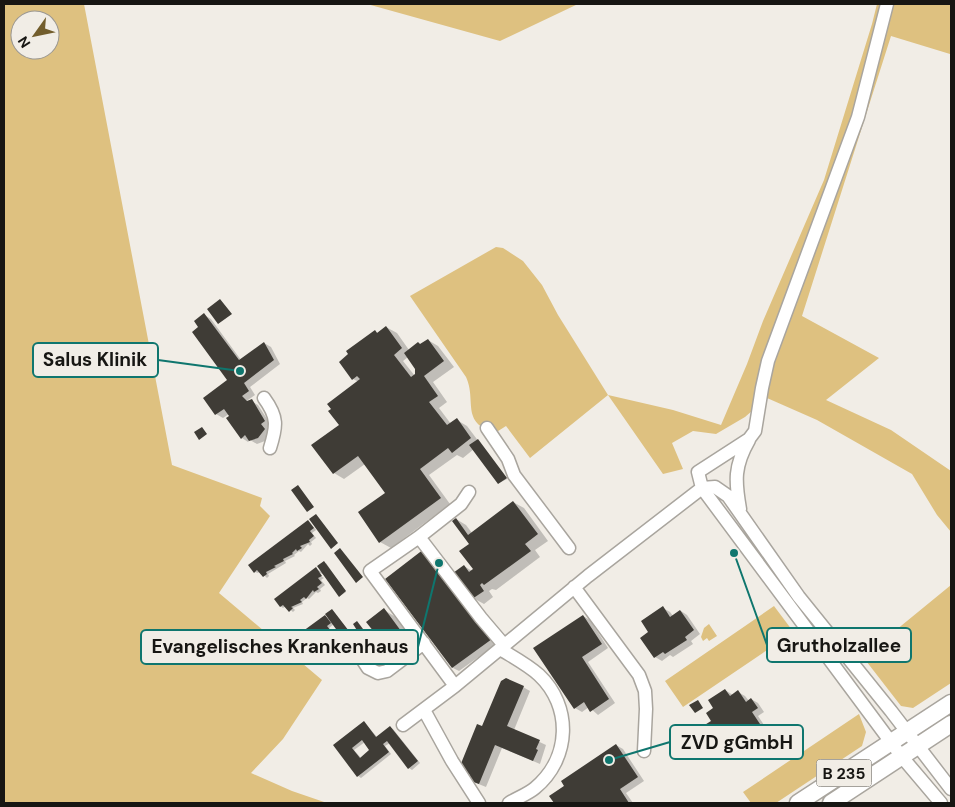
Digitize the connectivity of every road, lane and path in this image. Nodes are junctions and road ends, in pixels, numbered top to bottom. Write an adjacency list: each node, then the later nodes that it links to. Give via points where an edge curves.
1 (888, 4): 4 (street, via 858,117 768,361 755,431)
2 (264, 398): 5 (street, via 276,421)
3 (487, 428): 10 (street, via 508,459 514,475)
4 (749, 439): 6 (street, via 698,472); 8 (street, via 737,468 736,487)
5 (270, 448)
6 (702, 488): 8 (street, via 721,490); 11 (street); 21 (street)
7 (469, 492): 9 (street, via 462,504)
8 (741, 514): 20 (street, via 799,597)
9 (419, 536): 12 (street, via 370,571); 14 (street)
10 (569, 548)
11 (574, 587): 14 (street); 23 (street, via 639,675 645,691)
12 (424, 643): 13 (street, via 378,673 368,668); 15 (street)
13 (352, 644)
14 (502, 647): 15 (street); 27 (street, via 539,674 556,696 564,724 561,750 549,772 536,788)
15 (455, 686): 17 (street)
16 (951, 702): 20 (main road, B 235)
17 (424, 710): 19 (street); 26 (street)
18 (951, 724): 22 (main road, B 235)
19 (403, 725)
20 (907, 732): 21 (main road, B 235); 22 (street)
21 (891, 742): 24 (street); 28 (main road, B 235)
22 (918, 746): 24 (main road, B 235); 25 (street)
23 (644, 751)
24 (902, 757): 29 (main road, B 235); 30 (street)
25 (951, 789)
26 (479, 803)
27 (509, 803)
28 (798, 803)
29 (831, 803)
30 (941, 803)

